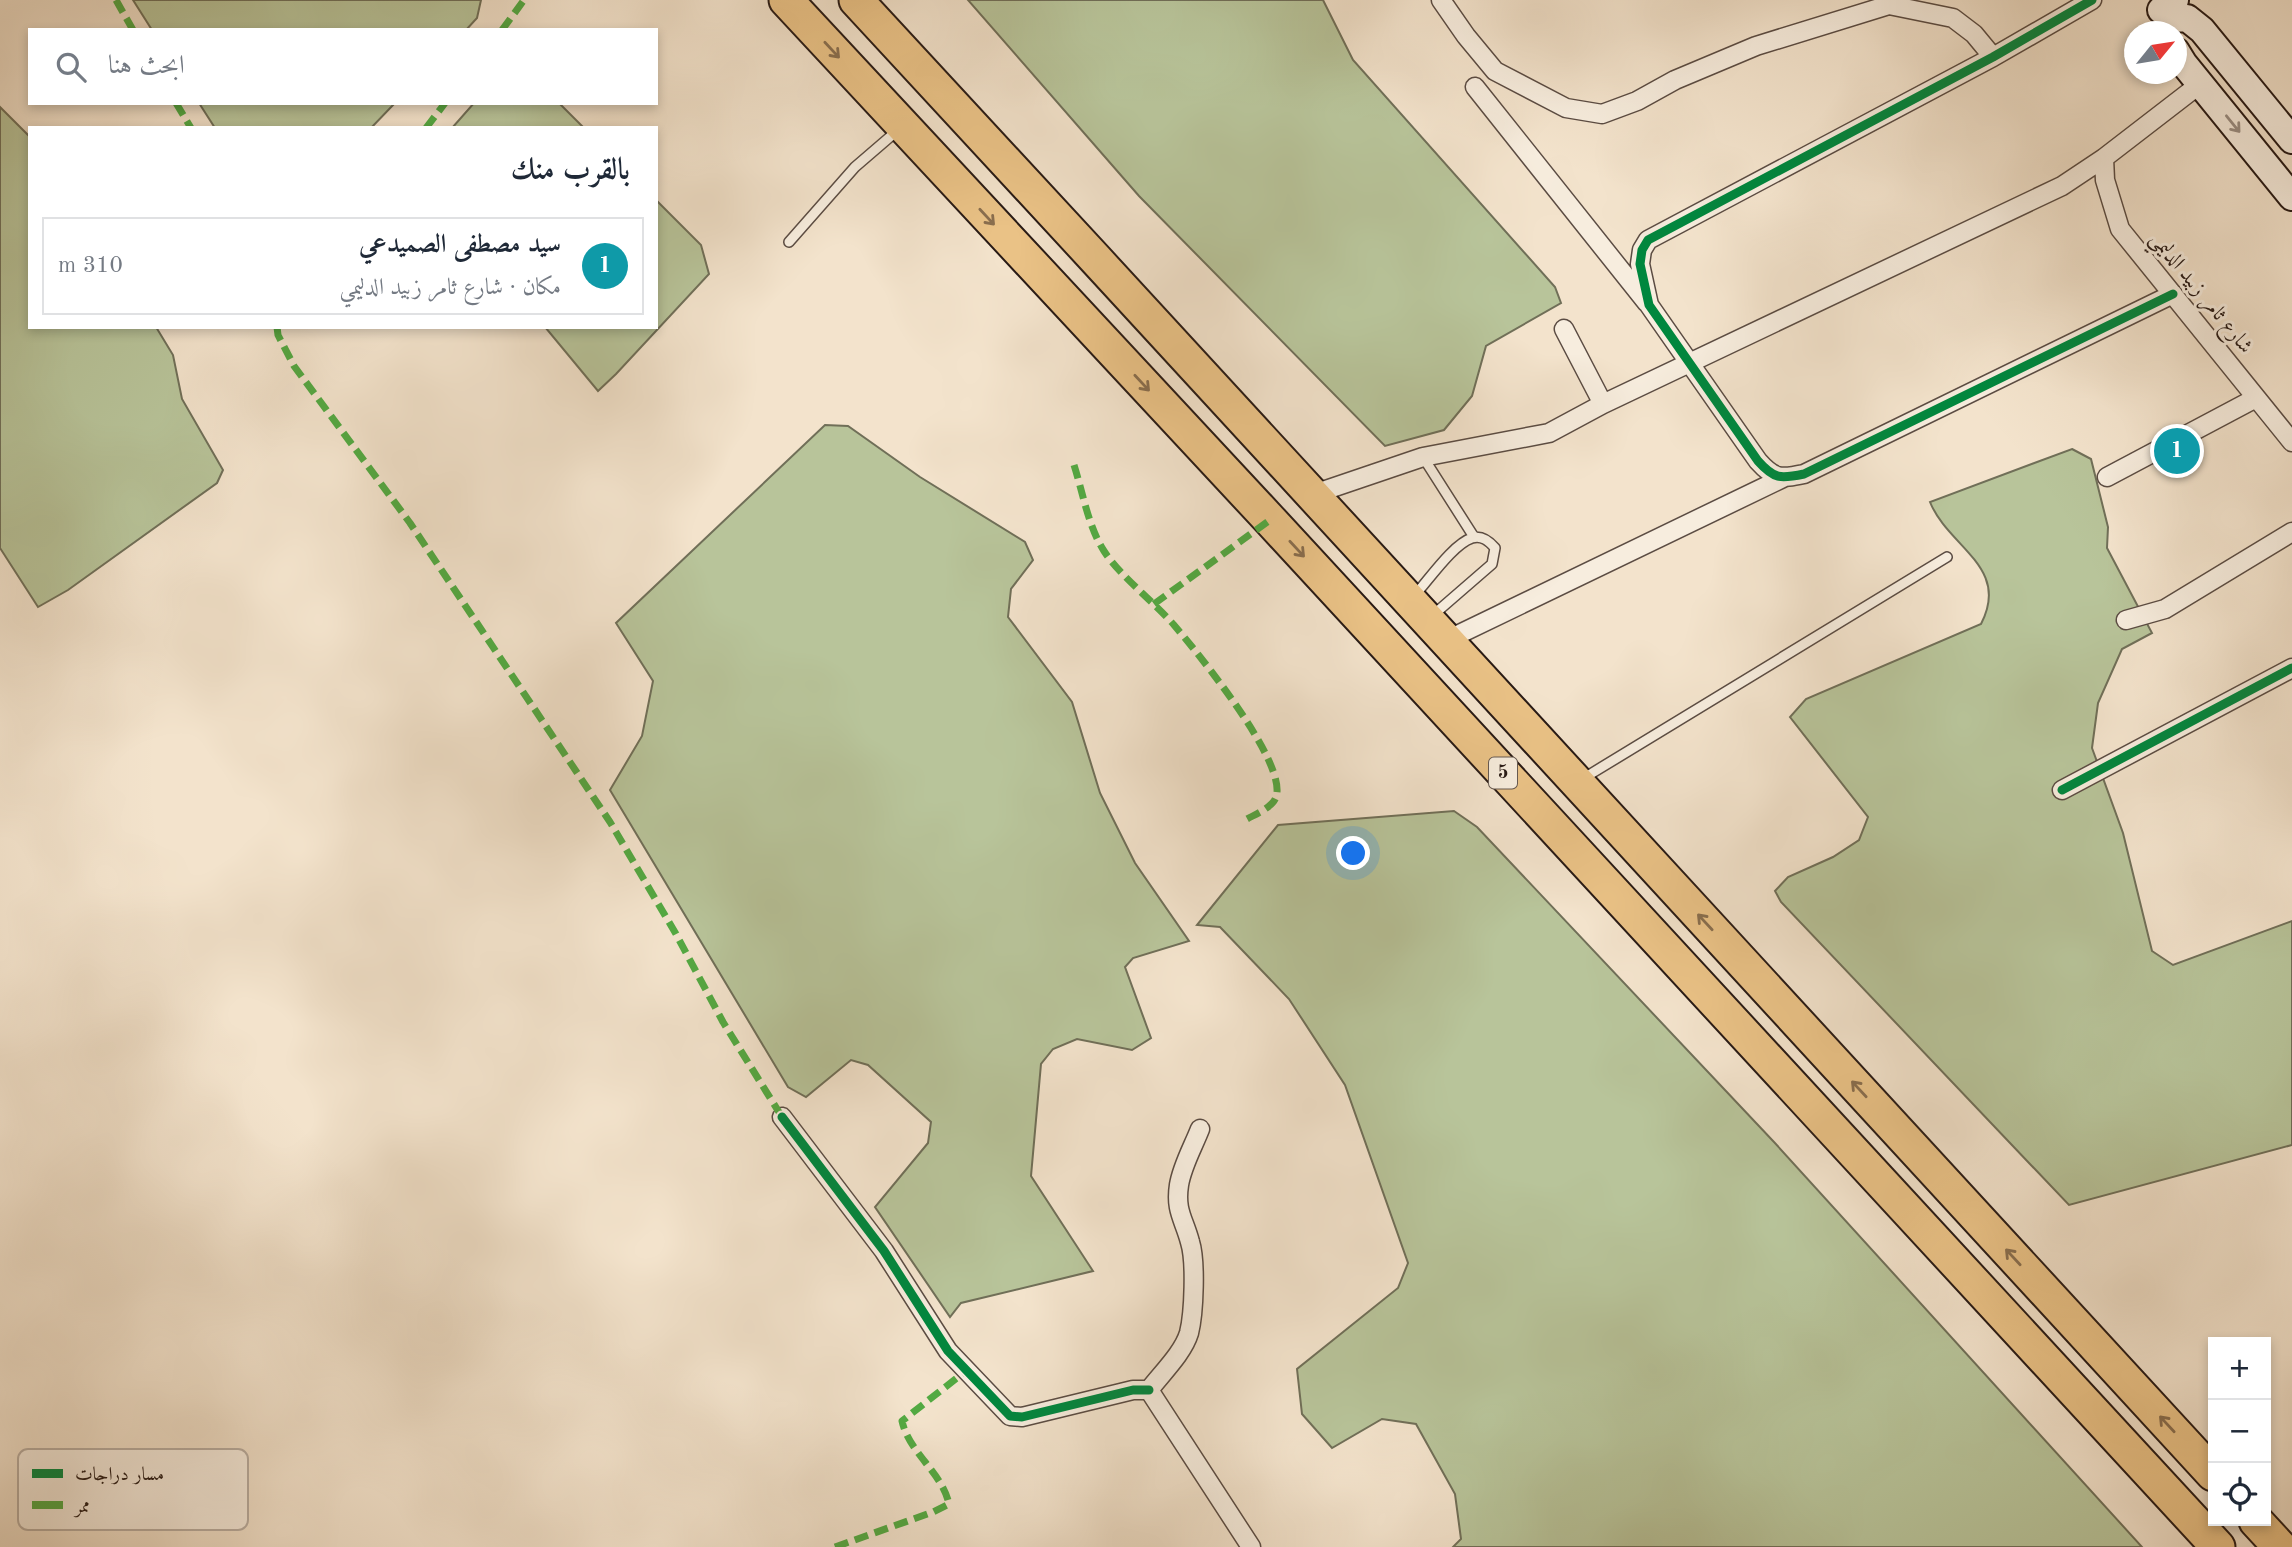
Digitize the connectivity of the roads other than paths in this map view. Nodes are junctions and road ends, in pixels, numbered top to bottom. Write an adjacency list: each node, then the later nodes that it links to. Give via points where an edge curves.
1 (856, 0): 25 (highway, 5)
2 (1441, 0): 6 (street, via 1495,71 1566,108 1602,114 1756,46 1889,5 1953,18)
3 (2092, 0): 6 (street)
4 (798, 4): 10 (highway, 5, one-way to 10)
5 (2165, 12): 11 (street, via 2202,30)
6 (1993, 57): 16 (street, via 1648,240 1640,264)
7 (2187, 66): 8 (street)
8 (2200, 84): 12 (street); 13 (street, one-way to 13)
9 (1475, 87): 16 (street)
10 (902, 127): 14 (lane, via 855,167); 37 (highway, 5, one-way to 37)
11 (2292, 140)
12 (2104, 158): 15 (street, شارع ثامر زبيد الدليمي, via 2105,180 2120,229); 18 (street, via 2062,186)
13 (2292, 197)
14 (789, 242)
15 (2173, 294): 19 (street, شارع ثامر زبيد الدليمي); 24 (street, via 1804,474)
16 (1649, 305): 18 (street)
17 (1564, 329): 20 (street)
18 (1689, 363): 20 (street); 24 (street, via 1758,461 1769,474)
19 (2256, 398): 21 (street, شارع ثامر زبيد الدليمي); 23 (street)
20 (1603, 404): 22 (street, via 1549,433)
21 (2292, 442)
22 (1423, 457): 25 (street); 27 (lane)
23 (2107, 477)
24 (1783, 478): 29 (street)
25 (1314, 494): 29 (highway, 5)
26 (2292, 532): 30 (street, via 2165,609)
27 (1474, 537): 29 (lane, via 1461,544); 29 (lane, via 1487,539 1495,548 1492,564)
28 (1947, 557): 32 (lane)
29 (1429, 620): 32 (highway, 5)
30 (2126, 620)
31 (2292, 668): 33 (street)
32 (1576, 783): 36 (highway, 5, one-way to 32)
33 (2062, 790)
34 (782, 1117): 38 (street, via 884,1251 948,1351 1010,1416)
35 (1200, 1129): 38 (street, via 1179,1183 1180,1220 1195,1263 1189,1333)
36 (2096, 1347): 37 (highway); 39 (highway, 5, one-way to 36)
37 (2063, 1380): 42 (highway, 5)
38 (1149, 1390): 41 (street)
39 (2208, 1469)
40 (2261, 1526): 43 (highway)
41 (1251, 1547)
42 (2218, 1547)
43 (2280, 1547)

